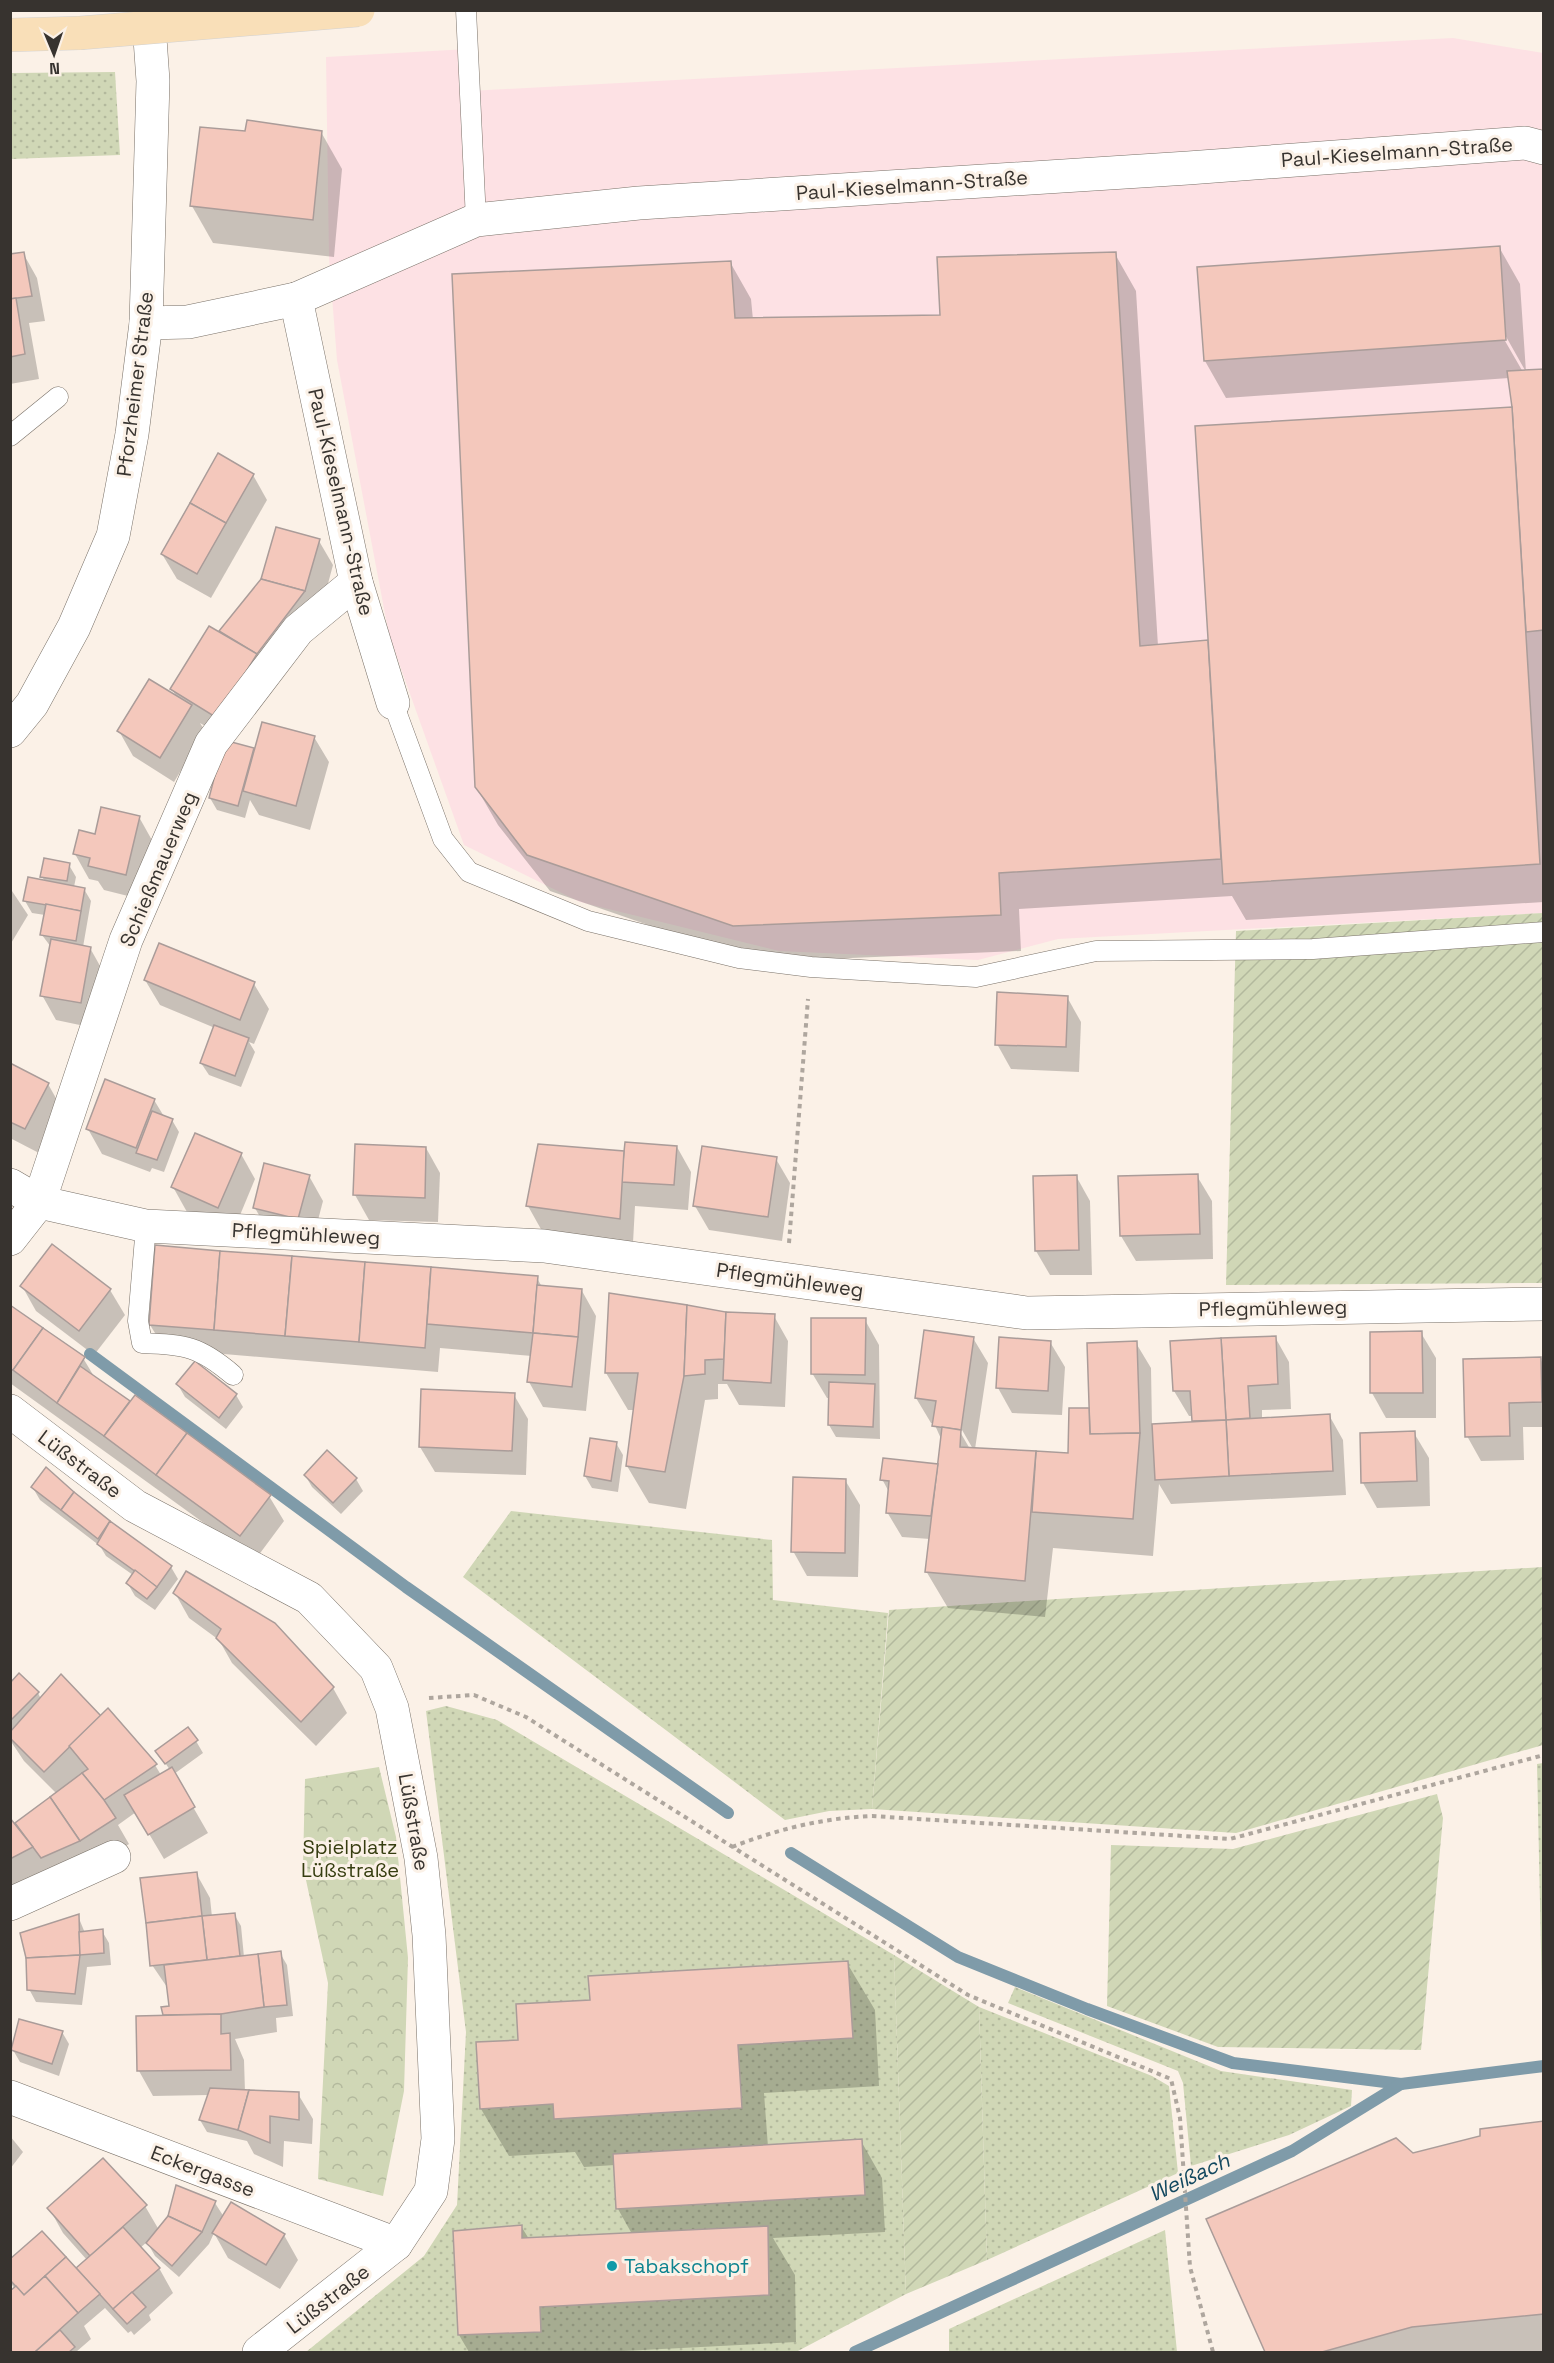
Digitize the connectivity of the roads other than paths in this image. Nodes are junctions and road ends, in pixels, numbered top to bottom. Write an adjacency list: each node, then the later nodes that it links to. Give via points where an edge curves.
1 (148, 10): 8 (street, Pforzheimer Straße, via 153,81)
2 (358, 10): 4 (main road, bridge, via 80,33)
3 (466, 10): 6 (lane)
4 (10, 35)
5 (1544, 148): 6 (street, Paul-Kieselmann-Straße, via 1525,143 639,203)
6 (476, 220): 7 (street, Paul-Kieselmann-Straße)
7 (296, 298): 8 (street, Paul-Kieselmann-Straße, via 188,322); 11 (street, Paul-Kieselmann-Straße)
8 (146, 323): 13 (street, Pforzheimer Straße, via 132,434 113,536 74,627 32,704)
9 (58, 397): 10 (lane)
10 (10, 436)
11 (356, 582): 12 (street, Paul-Kieselmann-Straße); 16 (street, Schießmauerweg, via 298,630 211,744 126,940)
12 (393, 703): 14 (lane, via 443,839 469,872 588,921 739,958 976,977 1096,951 1312,949)
13 (10, 731)
14 (1544, 932)
15 (10, 1185): 16 (street, Pflegmühleweg)
16 (39, 1202): 17 (street, Pflegmühleweg); 18 (street, Schießmauerweg)
17 (146, 1226): 19 (street, Pflegmühleweg, via 544,1246 1026,1312); 20 (lane, via 138,1321 142,1343 199,1350)
18 (10, 1239)
19 (1544, 1304)
20 (233, 1376)
21 (10, 1411): 25 (street, Lüßstraße, via 135,1506 309,1598 376,1668 392,1708 421,1858 430,1947 438,2139 431,2191)
22 (114, 1857): 23 (street)
23 (10, 1904)
24 (10, 2097): 25 (street, Eckergasse)
25 (396, 2244): 26 (street, Lüßstraße)
26 (259, 2352)

